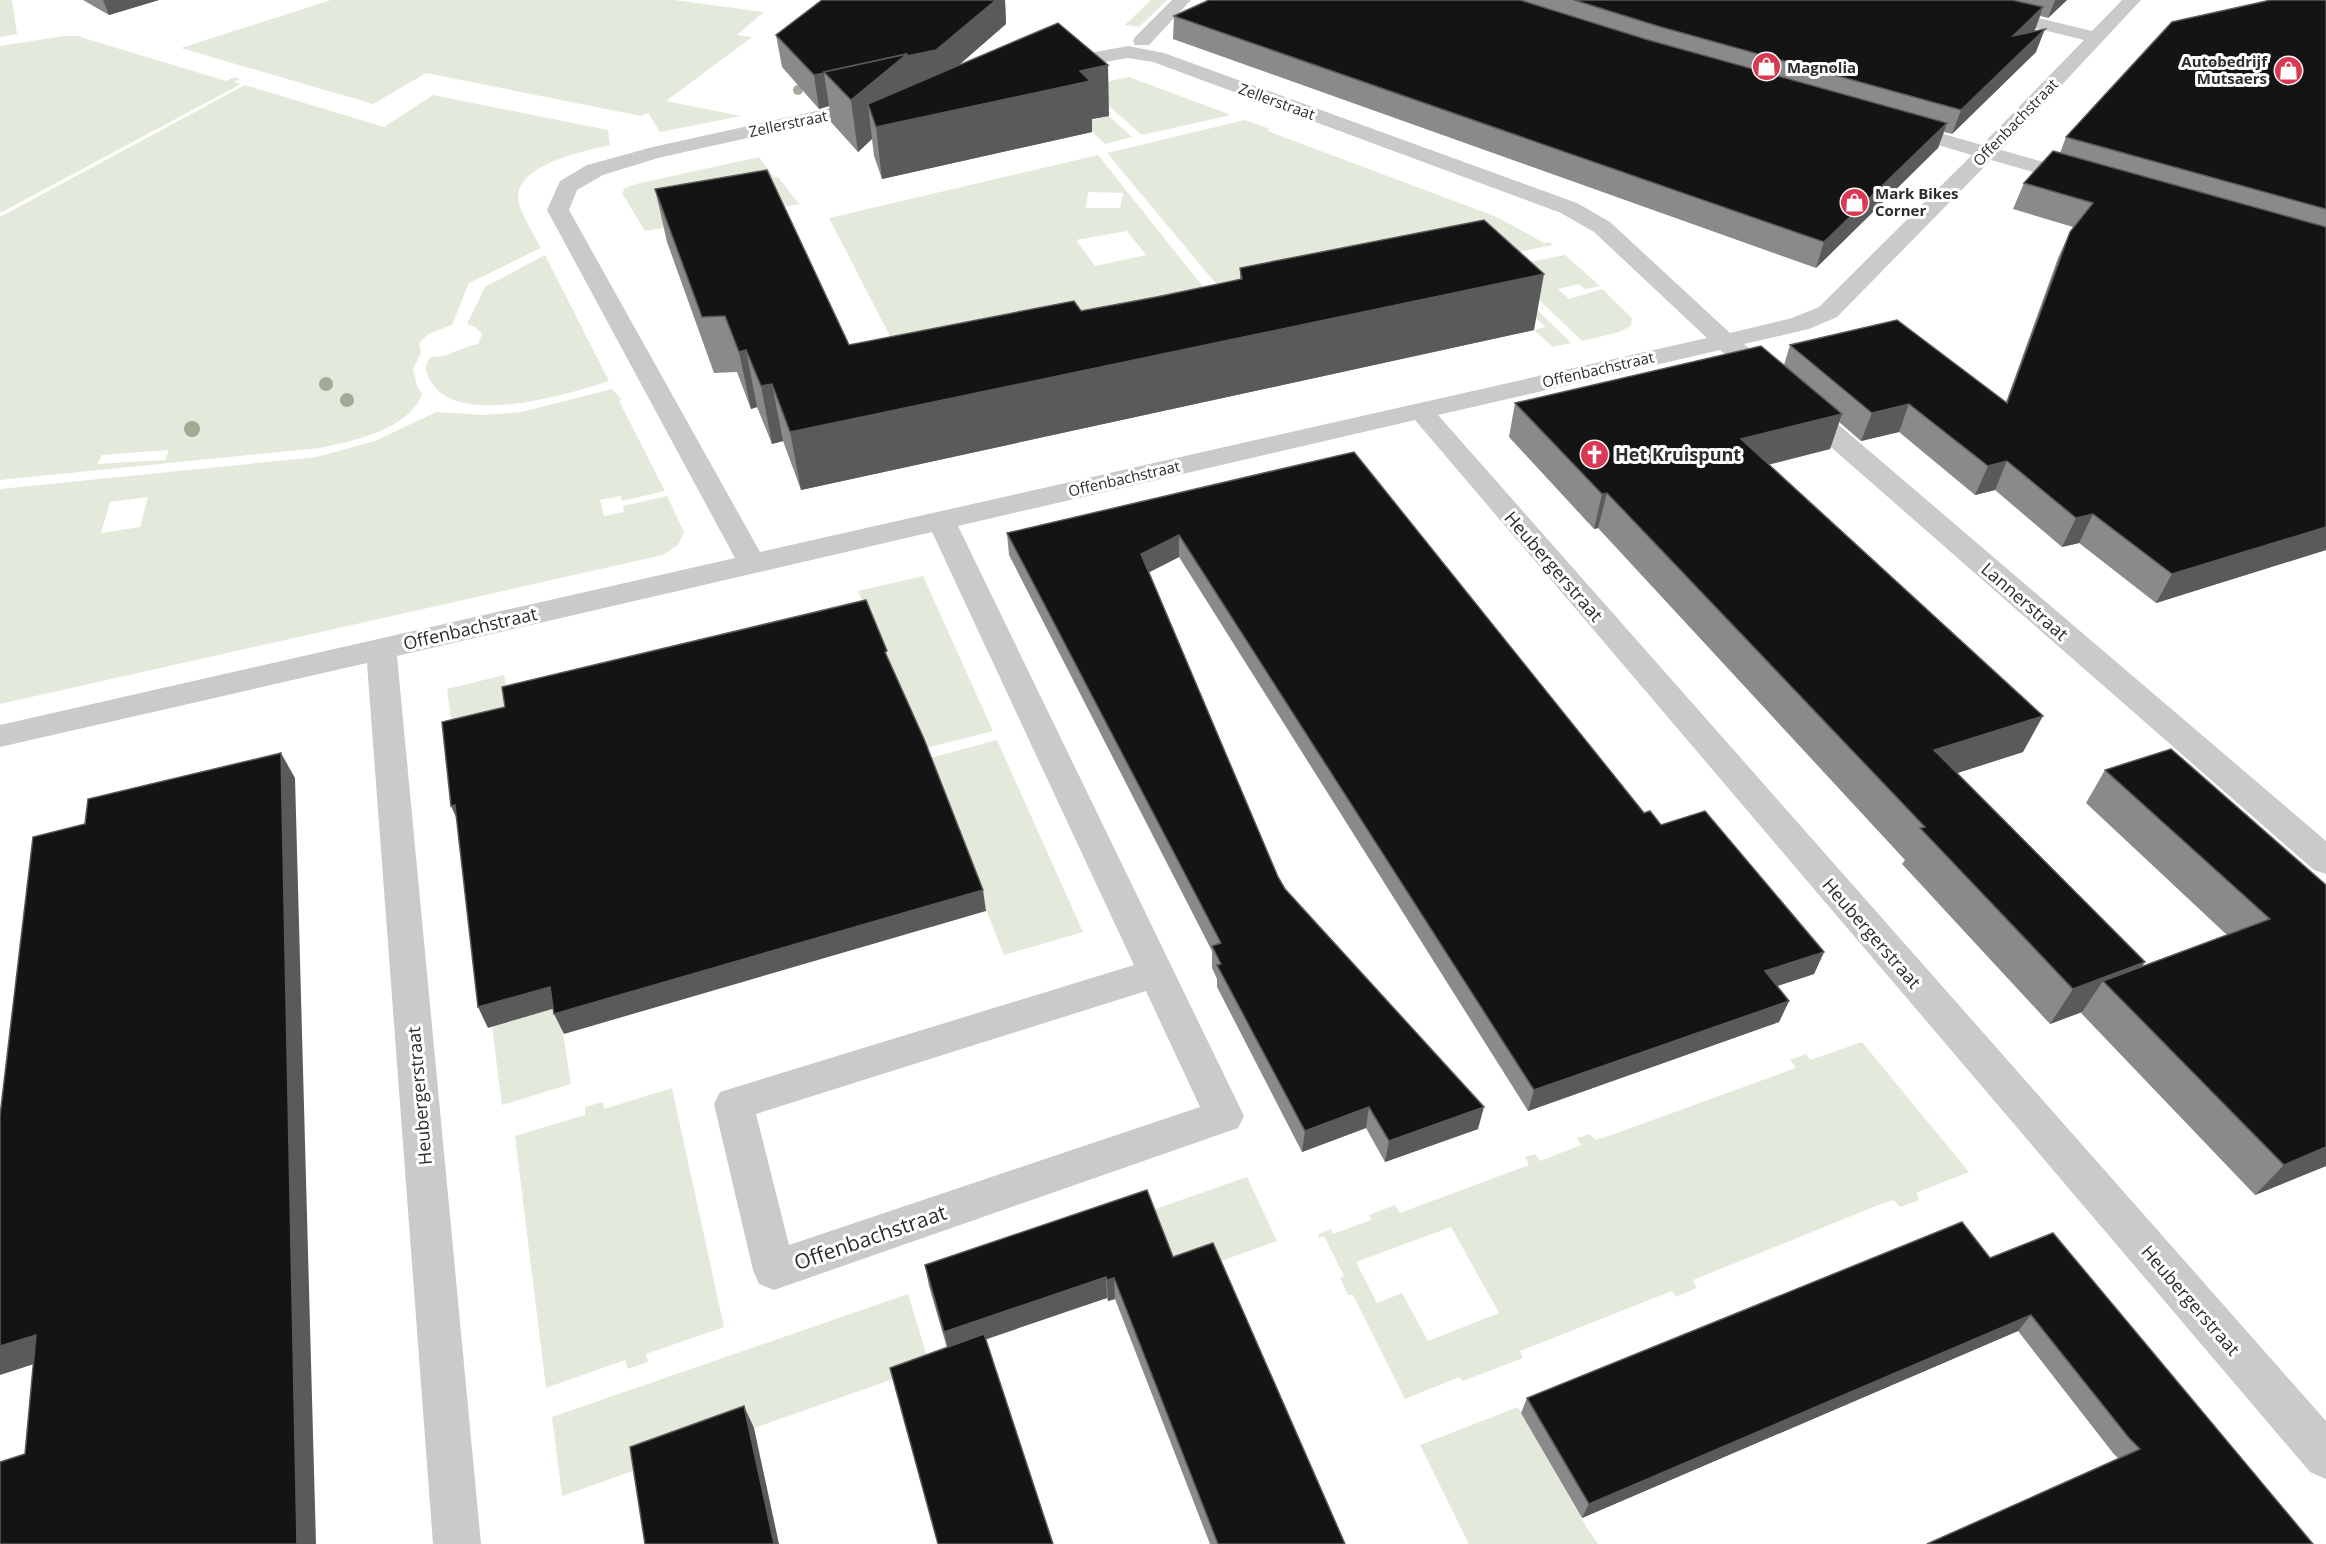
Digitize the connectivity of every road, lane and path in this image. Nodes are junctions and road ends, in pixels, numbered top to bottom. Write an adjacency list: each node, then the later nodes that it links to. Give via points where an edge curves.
1 (1182, 0): 5 (street)
2 (1942, 0): 4 (street)
3 (2132, 0): 4 (street, Offenbachstraat)
4 (2095, 37): 9 (street, Offenbachstraat)
5 (1142, 41)
6 (1034, 70): 11 (street, Zellerstraat, via 1128,52 1157,57 1569,208 1602,227)
7 (893, 100): 14 (street, Zellerstraat, via 653,153 595,170 568,186 558,210)
8 (1873, 120): 9 (street)
9 (1986, 153): 10 (street); 11 (street, Offenbachstraat, via 1828,312 1800,324)
10 (2100, 185)
11 (1724, 340): 12 (street, Offenbachstraat); 17 (street, Lannerstraat)
12 (1420, 410): 13 (street, Offenbachstraat); 19 (street, Heubergerstraat)
13 (941, 520): 14 (street, Offenbachstraat); 18 (street, Offenbachstraat)
14 (752, 564): 15 (street, Offenbachstraat)
15 (381, 648): 16 (street, Offenbachstraat); 20 (street, Heubergerstraat)
16 (0, 736)
17 (2326, 861)
18 (1155, 973): 18 (street, Offenbachstraat, via 734,1104 774,1270 1224,1116)
19 (2326, 1456)
20 (457, 1544)

